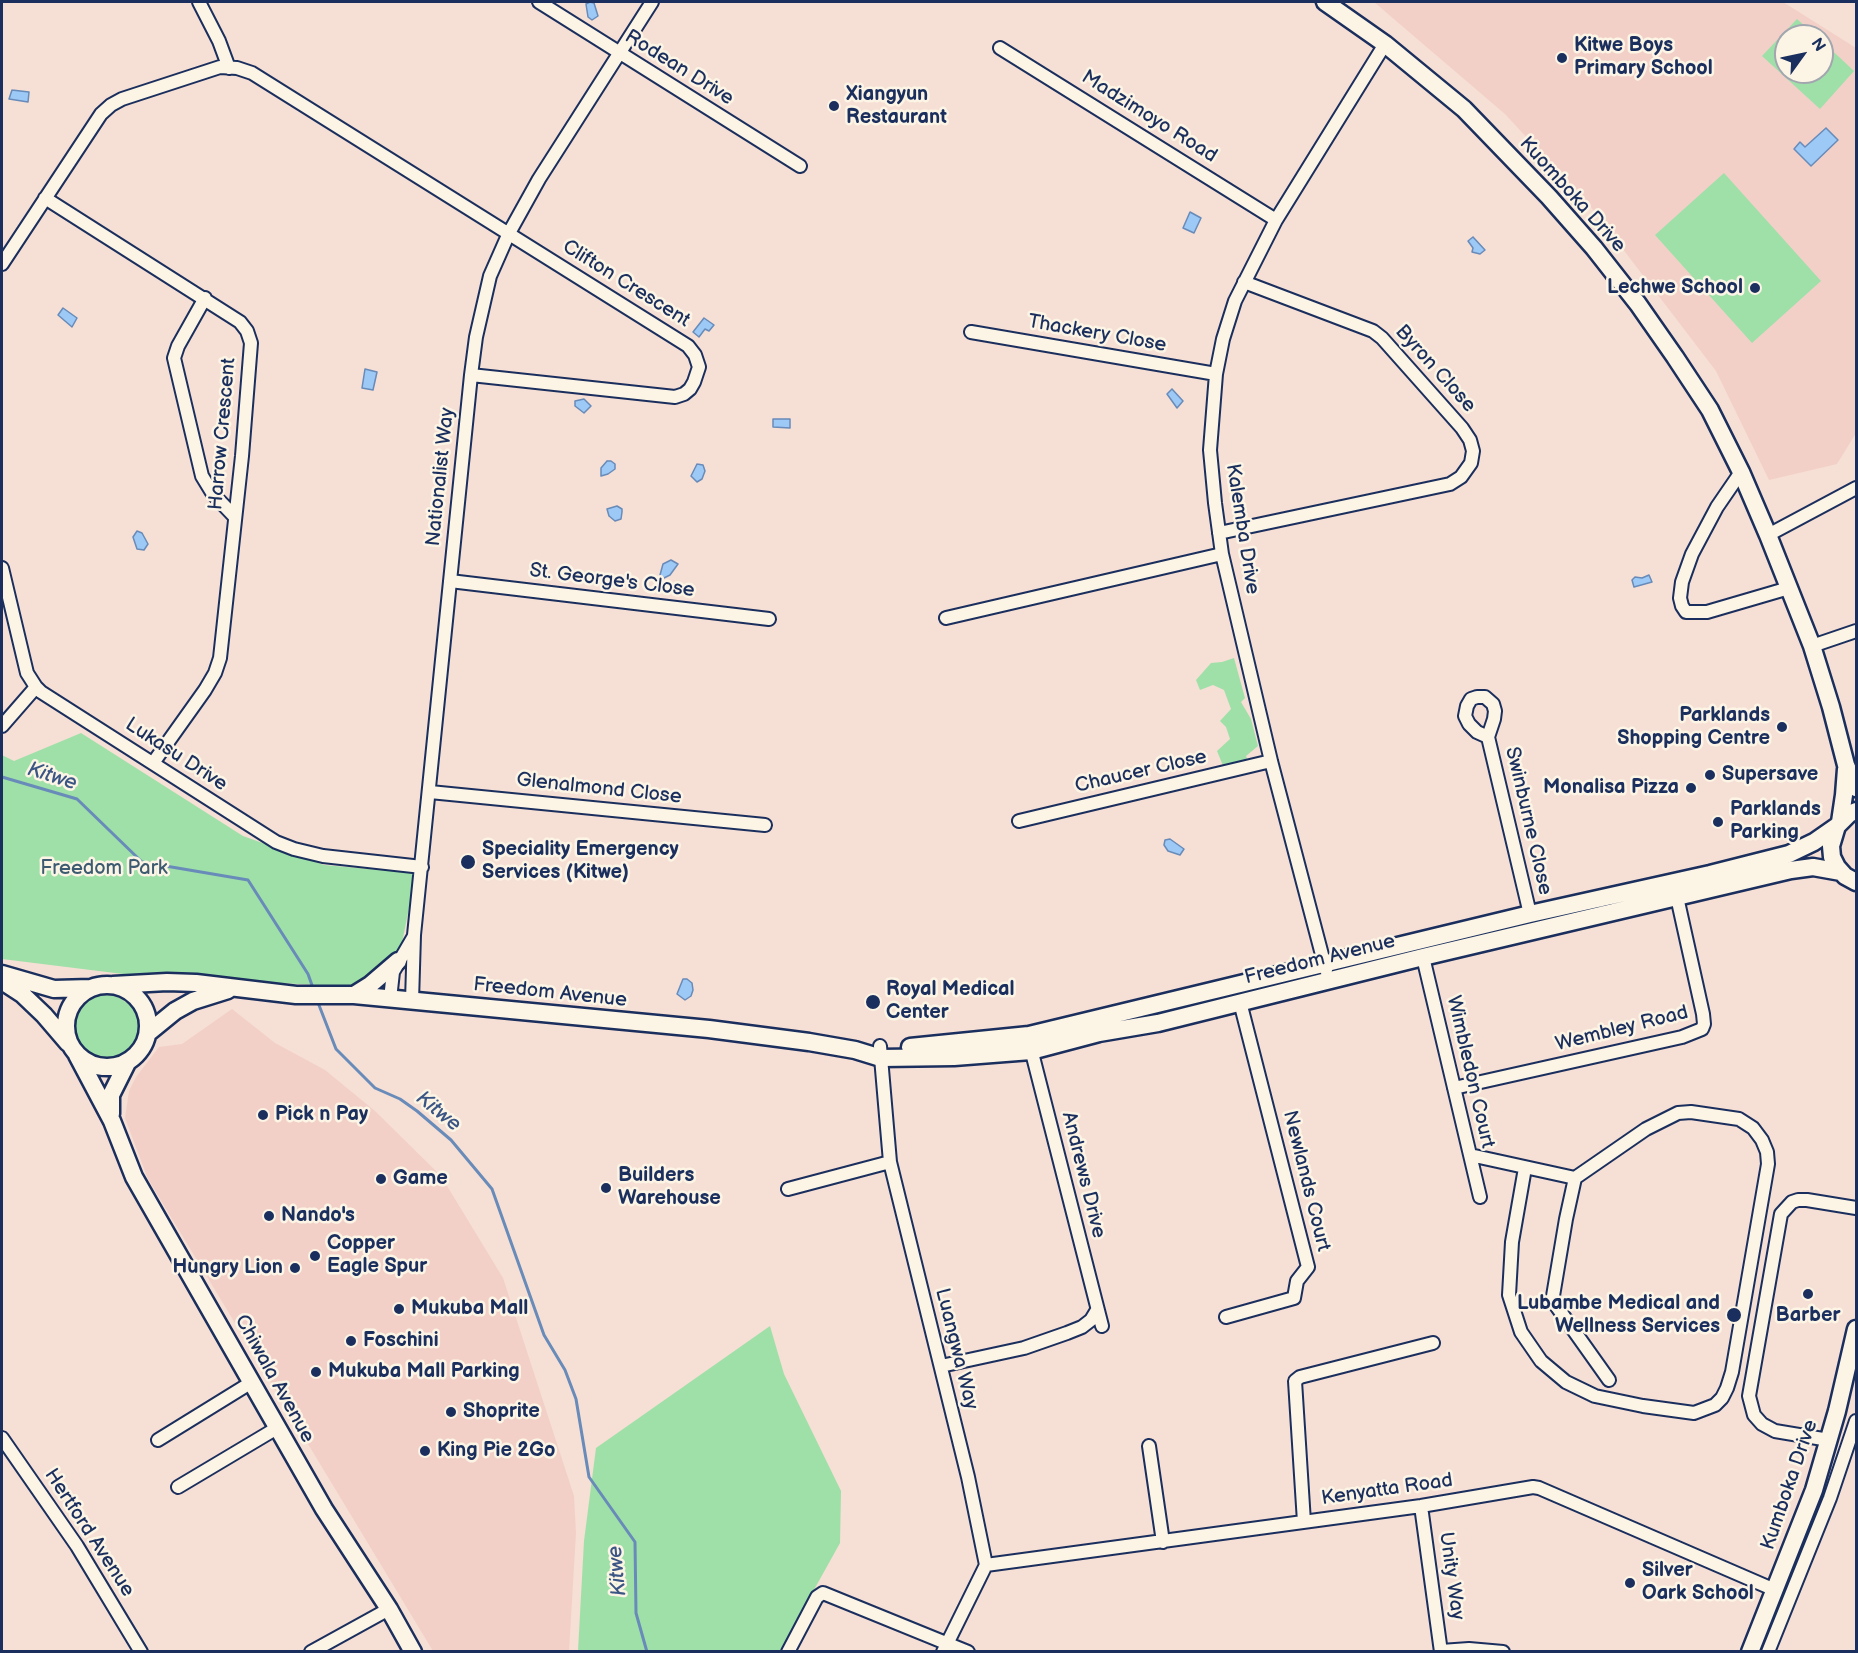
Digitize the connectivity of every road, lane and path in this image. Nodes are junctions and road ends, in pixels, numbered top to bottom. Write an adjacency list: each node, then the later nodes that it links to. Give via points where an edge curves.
1 (199, 2): 8 (street)
2 (539, 2): 7 (street, Rodean Drive)
3 (652, 2): 7 (street, Nationalist Way)
4 (1325, 2): 5 (main road, Kuomboka Drive)
5 (1385, 44): 11 (street, Kalemba Drive); 19 (main road, Kuomboka Drive, via 1464,109 1594,248 1675,357 1710,410)
6 (1000, 48): 11 (street, Madzimoyo Road)
7 (618, 53): 9 (street, Rodean Drive); 12 (street, Nationalist Way)
8 (229, 68): 10 (street, via 220,67 111,105); 12 (street, Clifton Crescent, via 252,73)
9 (800, 166)
10 (45, 198): 13 (street); 15 (street, Harrow Crescent)
11 (1276, 220): 14 (street, Kalemba Drive)
12 (509, 233): 18 (street, Nationalist Way, via 490,276); 18 (street, Clifton Crescent, via 688,346 699,367 694,382 675,398)
13 (2, 264)
14 (1244, 282): 17 (street, Kalemba Drive, via 1223,339); 22 (street, Byron Close, via 1373,331 1462,428 1473,451 1461,477 1450,484)
15 (205, 298): 21 (street, Harrow Crescent, via 240,322 250,343); 21 (street, via 174,358 202,476)
16 (970, 332): 17 (street, Thackery Close)
17 (1216, 374): 22 (street, Kalemba Drive, via 1210,450)
18 (471, 375): 26 (street, Nationalist Way)
19 (1742, 472): 23 (main road, Kuomboka Drive); 27 (street, via 1722,499 1692,554 1680,598 1686,612 1707,612)
20 (1857, 488): 23 (street)
21 (235, 517): 36 (street, Harrow Crescent, via 220,658 215,673)
22 (1219, 533): 24 (street, Kalemba Drive)
23 (1768, 534): 27 (main road, Kuomboka Drive)
24 (1222, 554): 28 (street); 35 (street, Kalemba Drive)
25 (2, 568): 32 (street, via 27,673)
26 (450, 581): 29 (street, St. George's Close); 39 (street, Nationalist Way)
27 (1789, 588): 31 (main road, Kuomboka Drive)
28 (946, 618)
29 (769, 619)
30 (1857, 631): 31 (street)
31 (1812, 646): 37 (main road, Kuomboka Drive)
32 (36, 687): 33 (street); 36 (street, Lukasu Drive)
33 (2, 726)
34 (1488, 737): 50 (street, Swinburne Close)
35 (1271, 761): 41 (street, Chaucer Close); 55 (street, Kalemba Drive)
36 (153, 763): 45 (street, Lukasu Drive, via 285,846 323,856)
37 (1846, 765): 38 (main road); 42 (main road)
38 (1857, 788)
39 (430, 792): 43 (street, Glenalmond Close); 45 (street, Nationalist Way)
40 (1857, 811): 42 (main road)
41 (1019, 821)
42 (1838, 824): 44 (main road); 46 (main road, via 1832,857)
43 (765, 825)
44 (1790, 862): 46 (main road); 47 (main road, Freedom Avenue); 49 (main road, Freedom Avenue)
45 (422, 867): 52 (street, Nationalist Way)
46 (1847, 877): 48 (main road)
47 (1643, 889): 50 (main road, Freedom Avenue); 51 (main road)
48 (1857, 896)
49 (1677, 897): 51 (main road, Freedom Avenue); 70 (street, Wembley Road, via 1703,1014 1701,1029 1682,1037)
50 (1530, 914): 55 (main road, Freedom Avenue)
51 (1589, 917): 53 (main road, Freedom Avenue)
52 (414, 934): 54 (street); 63 (street, Nationalist Way)
53 (1423, 957): 55 (main road, Freedom Avenue); 70 (street, Wimbledon Court)
54 (398, 961): 61 (main road); 62 (street)
55 (1327, 972): 64 (main road, Freedom Avenue); 66 (main road, Freedom Avenue)
56 (2, 974): 59 (main road, via 54,989)
57 (2, 981): 67 (main road, via 44,1015)
58 (113, 985): 59 (main road); 60 (main road, Freedom Avenue, via 167,982); 65 (main road, via 131,993 144,1007)
59 (90, 988): 67 (main road, via 73,1002 68,1012 66,1035)
60 (241, 988): 61 (main road, Freedom Avenue, via 296,995); 65 (main road, Freedom Avenue, via 193,1000)
61 (354, 995): 62 (main road, Freedom Avenue)
62 (390, 999): 63 (main road, Freedom Avenue)
63 (412, 1001): 68 (main road, Freedom Avenue, via 709,1029)
64 (1240, 1002): 66 (main road, Freedom Avenue, via 1158,1023); 80 (street, Newlands Court, via 1308,1267 1297,1281 1294,1298)
65 (148, 1033): 69 (main road, via 141,1050)
66 (1030, 1043): 68 (main road, Freedom Avenue); 79 (street, Andrews Drive)
67 (74, 1051): 69 (main road, via 96,1066); 71 (main road, Chiwala Avenue)
68 (880, 1052): 73 (street, Luangwa Way)
69 (127, 1063): 71 (main road, Chiwala Avenue, via 111,1095)
70 (1454, 1088): 72 (street, Wimbledon Court)
71 (112, 1121): 86 (main road, Chiwala Avenue, via 134,1177)
72 (1470, 1155): 74 (street); 77 (street, Wimbledon Court)
73 (890, 1162): 76 (street); 84 (street, Luangwa Way)
74 (1525, 1168): 75 (street); 75 (street, via 1512,1242 1509,1295 1521,1332 1541,1361 1566,1382 1594,1396 1694,1413 1715,1405 1732,1372 1768,1164 1762,1140 1739,1119 1678,1113 1646,1129)
75 (1575, 1178): 85 (street, via 1553,1296)
76 (788, 1189)
77 (1480, 1197)
78 (1857, 1208): 91 (street, via 1798,1200 1781,1214 1749,1396 1754,1415 1762,1424 1775,1431)
79 (1097, 1310): 81 (street, Andrews Drive); 84 (street, via 1082,1327 1067,1333 1024,1348)
80 (1226, 1317)
81 (1102, 1326)
82 (1857, 1329): 91 (main road, Kumboka Drive)
83 (1433, 1343): 97 (street, via 1295,1381)
84 (941, 1366): 99 (street, Luangwa Way)
85 (1609, 1380)
86 (252, 1382): 88 (main road, Chiwala Avenue); 90 (street)
87 (1857, 1421): 95 (street)
88 (277, 1428): 93 (street); 101 (main road, Chiwala Avenue, via 324,1509)
89 (2, 1438): 104 (street, Hertford Avenue, via 77,1546)
90 (158, 1440)
91 (1828, 1440): 94 (main road, Kumboka Drive)
92 (1149, 1446): 98 (street)
93 (178, 1487)
94 (1814, 1490): 95 (street); 100 (main road, Kumboka Drive)
95 (1830, 1498): 111 (street)
96 (1421, 1506): 97 (street, Kenyatta Road); 100 (street, Kenyatta Road, via 1524,1487 1539,1488); 103 (street, Unity Way)
97 (1304, 1522): 98 (street, Kenyatta Road)
98 (1163, 1542): 99 (street, Kenyatta Road)
99 (986, 1565): 102 (street)
100 (1775, 1590): 110 (main road, Kumboka Drive)
101 (390, 1609): 105 (street); 106 (main road, Chiwala Avenue)
102 (945, 1647): 107 (street, via 823,1593 817,1597); 108 (street)
103 (1441, 1651): 109 (street)
104 (141, 1652)
105 (311, 1652)
106 (413, 1652)
107 (788, 1652)
108 (968, 1652)
109 (1503, 1652)
110 (1749, 1652)
111 (1768, 1652)

